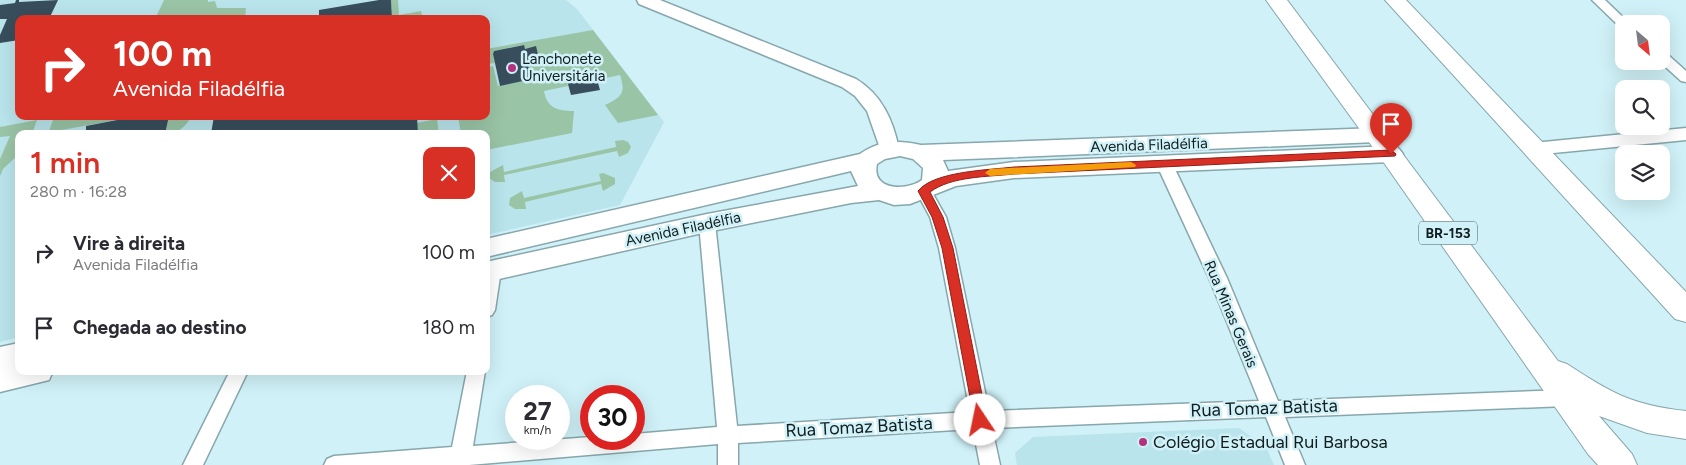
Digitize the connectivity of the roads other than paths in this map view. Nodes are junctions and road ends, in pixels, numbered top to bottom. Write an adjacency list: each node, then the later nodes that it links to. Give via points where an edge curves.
1 (645, 0): 11 (street, via 860,90 878,114)
2 (1381, 0): 5 (highway)
3 (1598, 0): 6 (street)
4 (1285, 5): 10 (highway, BR-153)
5 (1402, 9): 12 (highway)
6 (1615, 16)
7 (1670, 64): 8 (street)
8 (1686, 78)
9 (1686, 134): 12 (street)
10 (1384, 144): 13 (main road, Avenida Filadélfia); 15 (main road, Avenida Filadélfia); 24 (highway, BR-153)
11 (889, 149): 13 (main road); 14 (main road)
12 (1533, 149): 21 (highway)
13 (921, 153): 16 (main road, via 937,171)
14 (866, 160): 17 (main road, via 863,167 866,181); 19 (main road, Avenida Filadélfia)
15 (1164, 164): 16 (main road, Avenida Filadélfia, via 1014,170 961,177); 30 (street, Rua Minas Gerais, via 1218,278)
16 (928, 188): 17 (main road, via 902,196); 31 (street, via 947,248)
17 (880, 192): 18 (main road, Avenida Filadélfia)
18 (708, 223): 20 (main road, Avenida Filadélfia); 33 (street)
19 (490, 262)
20 (490, 263)
21 (1686, 311)
22 (15, 356): 23 (main road)
23 (0, 359)
24 (1539, 360): 29 (highway, BR-153); 32 (highway, via 1594,399 1616,410 1640,419)
25 (21, 375): 28 (main road)
26 (237, 375): 36 (street)
27 (475, 375): 35 (street)
28 (0, 380)
29 (1566, 398): 30 (street, Rua Tomaz Batista); 34 (highway, BR-153)
30 (1270, 408): 31 (street, Rua Tomaz Batista); 40 (street, Rua Minas Gerais)
31 (980, 420): 33 (street, Rua Tomaz Batista); 39 (street)
32 (1686, 425)
33 (728, 435): 35 (street, Rua Tomaz Batista); 38 (street)
34 (1611, 458)
35 (461, 460): 37 (street, Rua Tomaz Batista)
36 (193, 465)
37 (334, 465)
38 (728, 465)
39 (990, 465)
40 (1295, 465)

